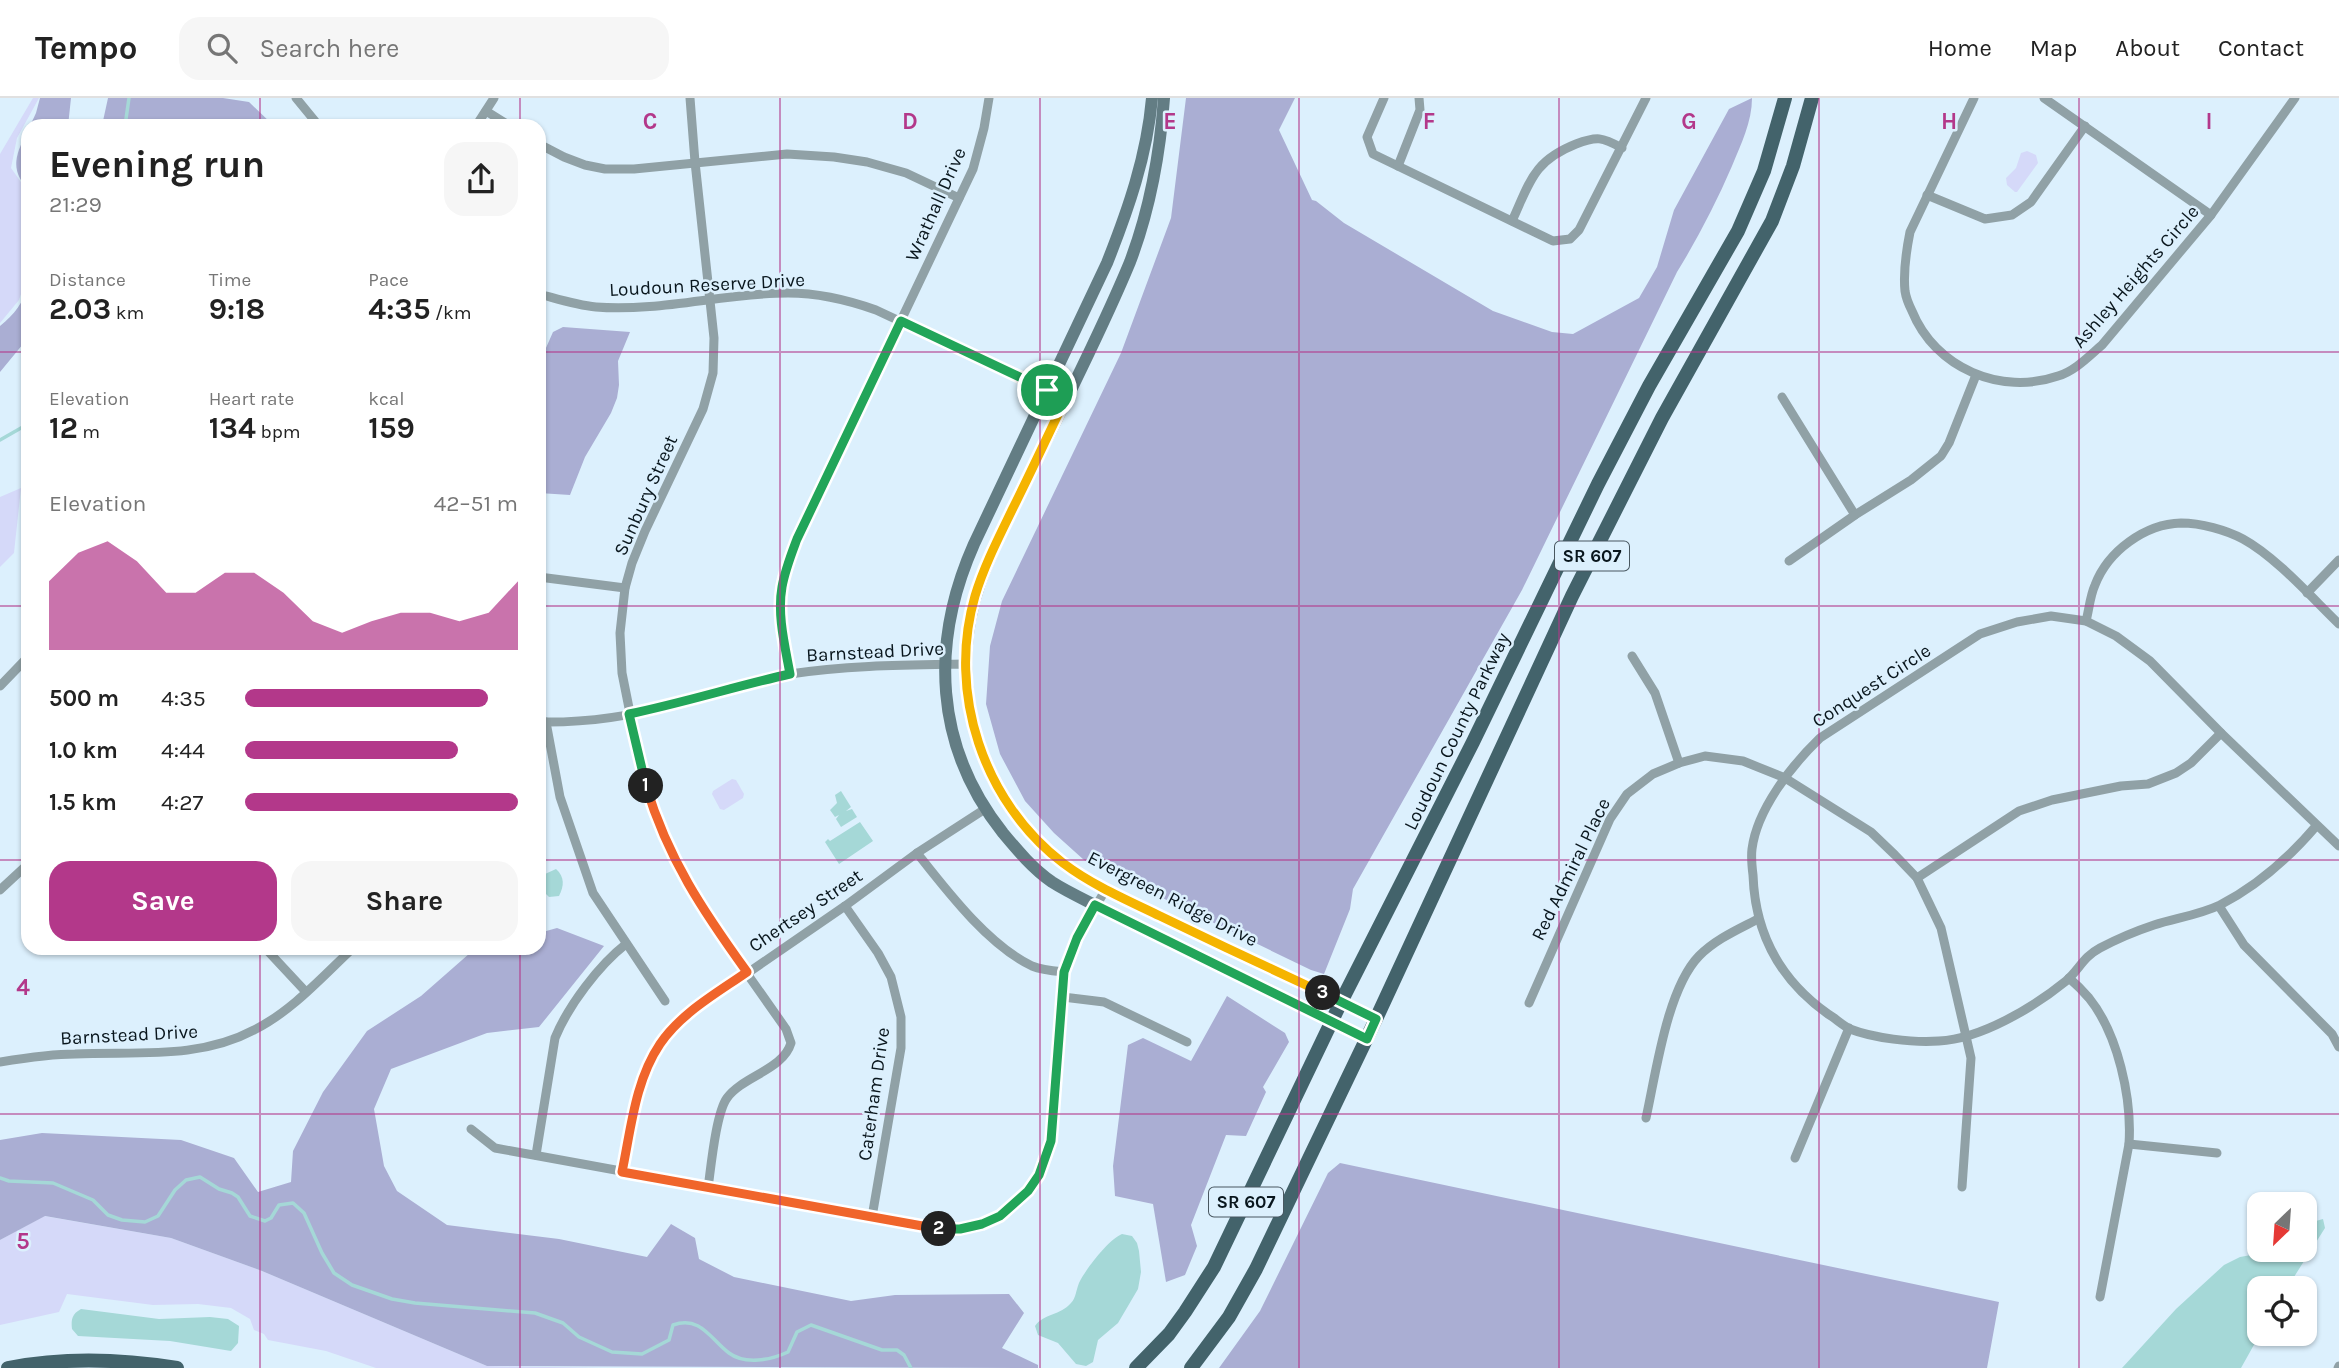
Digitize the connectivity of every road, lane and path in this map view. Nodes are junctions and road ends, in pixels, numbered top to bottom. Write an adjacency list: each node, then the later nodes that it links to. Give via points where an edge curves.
1 (296, 98): 16 (street)
2 (494, 98): 15 (street)
3 (690, 98): 22 (street, Sunbury Street)
4 (989, 98): 25 (street, Wrathall Drive, via 979,150)
5 (1152, 98): 32 (street, Evergreen Ridge Drive, via 1125,217)
6 (1164, 98): 34 (street, Evergreen Ridge Drive, via 1139,239)
7 (1384, 98): 23 (street, via 1367,137 1373,154)
8 (1419, 98): 23 (street, via 1420,110)
9 (1646, 98): 21 (street)
10 (1785, 98): 76 (main road, Loudoun County Parkway / SR 607, via 1764,171 1738,231 1598,484)
11 (1812, 98): 78 (main road, SR 607, via 1772,221 1662,418 1572,596)
12 (1974, 98): 24 (street, Ashley Heights Circle)
13 (2044, 98): 19 (street)
14 (2290, 100): 26 (street, Ashley Heights Circle)
15 (486, 111): 17 (street); 18 (street)
16 (313, 119)
17 (481, 119)
18 (499, 119)
19 (2085, 126): 24 (street, via 2031,202 2011,215 1985,219); 26 (street)
20 (546, 148): 22 (street, via 605,169)
21 (1622, 148): 27 (street, via 1593,137 1556,152 1533,177); 27 (street, via 1570,239 1553,241)
22 (695, 162): 25 (street, via 787,154 834,157 906,173); 29 (street, Sunbury Street)
23 (1398, 166): 27 (street)
24 (1927, 195): 31 (street, Ashley Heights Circle, via 1910,233 1905,294 1916,322 1932,344)
25 (959, 198): 30 (street, Wrathall Drive)
26 (2211, 215): 31 (street, Ashley Heights Circle, via 2083,362 2061,376 2025,383)
27 (1512, 221)
28 (546, 296): 29 (street, Loudoun Reserve Drive, via 597,307)
29 (710, 300): 30 (street, Loudoun Reserve Drive, via 788,293 820,296 848,300); 39 (street, Sunbury Street, via 713,373 703,410 645,531)
30 (901, 321): 32 (street, Loudoun Reserve Drive); 47 (street, Wrathall Drive, via 790,559 781,605)
31 (1976, 375): 35 (street, via 1941,456)
32 (1047, 390): 34 (street, Loudoun Reserve Drive); 45 (street, Evergreen Ridge Drive, via 962,572 948,620)
33 (1782, 397): 35 (street)
34 (1066, 398): 46 (street, Evergreen Ridge Drive, via 980,580 970,617)
35 (1855, 515): 37 (street)
36 (2339, 560): 40 (street)
37 (1790, 561)
38 (546, 578): 39 (street)
39 (625, 588): 49 (street, Sunbury Street, via 620,633)
40 (2307, 593): 41 (street, via 2244,540 2183,523 2158,527 2110,558 2094,585); 42 (street)
41 (2087, 621): 51 (street, Conquest Circle, via 2150,660); 54 (street, Conquest Circle, via 2052,617 1980,634 1820,738)
42 (2339, 624)
43 (1632, 656): 53 (street, via 1655,694)
44 (21, 664): 48 (street)
45 (944, 664): 46 (street, Barnstead Drive); 47 (street, Barnstead Drive); 55 (street, Evergreen Ridge Drive, via 954,737)
46 (966, 664): 61 (street, Evergreen Ridge Drive, via 971,718 1004,796 1047,849)
47 (790, 674): 49 (street, Barnstead Drive)
48 (0, 685)
49 (629, 714): 50 (street, Barnstead Drive); 70 (street, Sunbury Street, via 661,830 703,911)
50 (546, 722)
51 (2221, 733): 56 (street, Conquest Circle); 60 (street, via 2176,773 2148,784 2052,800 2019,811)
52 (546, 739): 67 (street, via 560,797 593,893)
53 (1679, 763): 54 (street, Red Admiral Place, via 1705,756 1743,761); 77 (street, Red Admiral Place, via 1627,793 1610,819)
54 (1785, 778): 60 (street, Red Admiral Place, via 1871,832); 66 (street, Conquest Circle, via 1760,821 1752,849)
55 (985, 809): 58 (street, Chertsey Street); 63 (street, Evergreen Ridge Drive, via 1028,862)
56 (2317, 825): 57 (street, Conquest Circle); 65 (street, Conquest Circle, via 2266,876)
57 (2339, 846)
58 (917, 853): 64 (street, Chertsey Street); 71 (street, via 965,912 1007,949 1034,967)
59 (21, 870): 62 (street)
60 (1917, 878): 81 (street, Red Admiral Place, via 1941,928)
61 (1106, 889): 63 (street); 76 (street, Evergreen Ridge Drive)
62 (0, 890)
63 (1095, 905): 71 (street); 79 (street, Evergreen Ridge Drive)
64 (845, 906): 70 (street, Chertsey Street); 95 (street, Caterham Drive, via 891,976 901,1017 901,1048)
65 (2219, 906): 72 (street, Conquest Circle, via 2154,925 2098,949); 84 (street, via 2244,944 2332,1034)
66 (1758, 919): 80 (street, Conquest Circle, via 1785,974 1805,997); 86 (street, via 1721,938 1698,957 1684,978 1671,1008)
67 (626, 943): 75 (street); 90 (street, via 599,970 560,1025)
68 (272, 955): 73 (street)
69 (346, 955): 73 (street, Barnstead Drive)
70 (747, 972): 92 (street, Chertsey Street, via 688,1014 662,1041 640,1085); 94 (street, Sunbury Street, via 791,1043 785,1055 734,1090 723,1105)
71 (1064, 972): 74 (street)
72 (2069, 978): 81 (street, Conquest Circle, via 2019,1012); 88 (street, via 2089,997 2118,1058 2128,1096)
73 (306, 992): 85 (street, Barnstead Drive, via 254,1031 197,1050)
74 (1063, 997): 83 (street, via 1104,1002); 95 (street, via 1051,1141 1028,1191 1000,1216 960,1229)
75 (665, 1001)
76 (1341, 1002): 78 (street, Evergreen Ridge Drive); 79 (main road, Loudoun County Parkway / SR 607)
77 (1529, 1003)
78 (1376, 1019): 82 (main road, SR 607)
79 (1332, 1021): 82 (street, Evergreen Ridge Drive); 99 (main road, Loudoun County Parkway / SR 607, via 1200,1292)
80 (1849, 1028): 81 (street, Conquest Circle, via 1881,1037 1938,1041); 91 (street)
81 (1965, 1037): 93 (street, Red Admiral Place, via 1971,1080)
82 (1367, 1039): 100 (main road, SR 607, via 1243,1293)
83 (1187, 1042)
84 (2339, 1047)
85 (0, 1062)
86 (1646, 1118)
87 (471, 1129): 90 (street, via 495,1147)
88 (2129, 1144): 89 (street); 96 (street)
89 (2217, 1153)
90 (536, 1154): 92 (street)
91 (1795, 1158)
92 (622, 1172): 94 (street)
93 (1962, 1187)
94 (708, 1188): 95 (street)
95 (872, 1217)
96 (2100, 1297)
97 (8, 1368): 98 (main road, via 110,1360)
98 (177, 1368)
99 (1136, 1368)
100 (1191, 1368)

